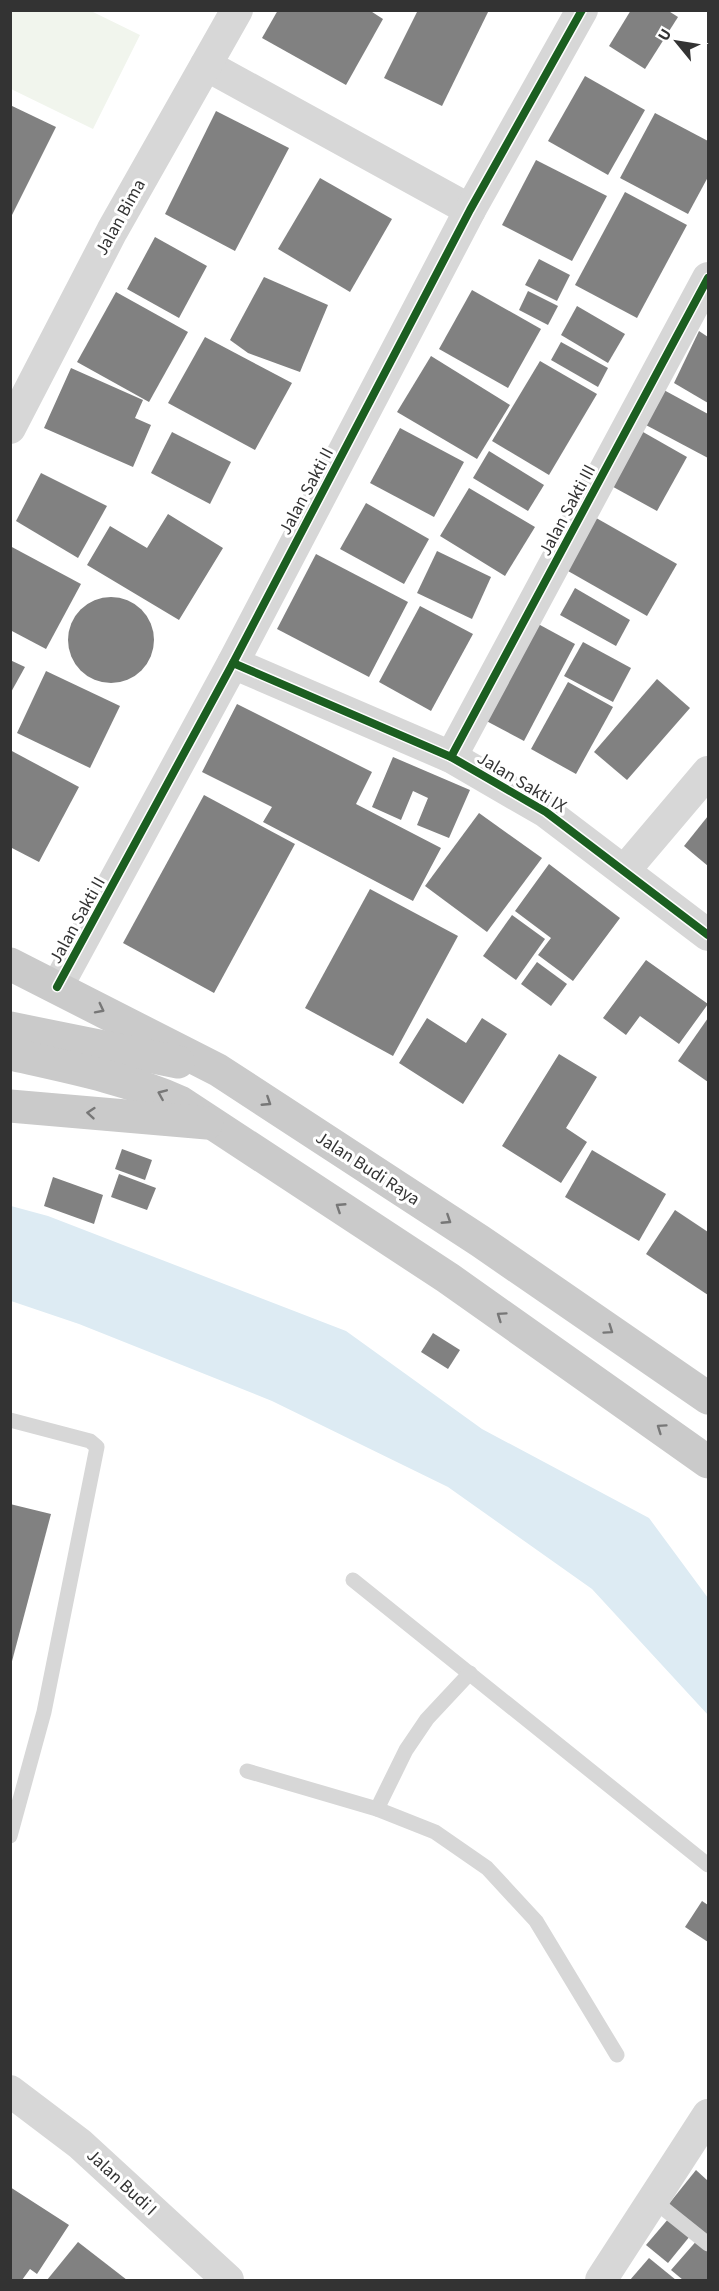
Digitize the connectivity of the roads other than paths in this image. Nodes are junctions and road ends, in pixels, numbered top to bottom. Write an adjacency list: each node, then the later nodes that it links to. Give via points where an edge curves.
1 (237, 10): 3 (street, Jalan Bima)
2 (582, 10): 4 (street, Jalan Sakti II)
3 (206, 65): 4 (street); 6 (street, Jalan Bima, via 112,231)
4 (470, 210): 7 (street, Jalan Sakti II)
5 (708, 278): 8 (street, Jalan Sakti III)
6 (10, 428)
7 (233, 663): 8 (street, Jalan Sakti IX); 13 (street, Jalan Sakti II)
8 (451, 757): 10 (street, Jalan Sakti IX, via 546,812)
9 (708, 772): 10 (street)
10 (625, 870): 11 (street, Jalan Sakti IX)
11 (708, 935)
12 (10, 964): 13 (main road, Jalan Budi Raya)
13 (57, 987): 16 (main road, Jalan Budi Raya, one-way to 16)
14 (10, 1028): 16 (main road)
15 (10, 1054): 18 (main road, one-way to 15, via 180,1102 146,1087)
16 (218, 1070): 19 (main road, Jalan Budi Raya, one-way to 19, via 480,1241)
17 (10, 1106): 18 (main road, one-way to 17)
18 (212, 1123): 21 (main road, one-way to 18, via 448,1278)
19 (708, 1397)
20 (10, 1420): 26 (lane, via 90,1441 97,1447 44,1712)
21 (708, 1462)
22 (353, 1580): 23 (lane)
23 (470, 1674): 25 (lane, via 427,1719 406,1750); 27 (lane)
24 (247, 1771): 25 (lane)
25 (377, 1809): 28 (lane, via 435,1832 487,1868 536,1921)
26 (12, 1828)
27 (708, 1865)
28 (618, 2055)
29 (10, 2091): 33 (street, Jalan Budi I, via 80,2144)
30 (708, 2115): 31 (street)
31 (652, 2200): 32 (lane); 34 (street)
32 (708, 2244)
33 (228, 2280)
34 (601, 2280)

